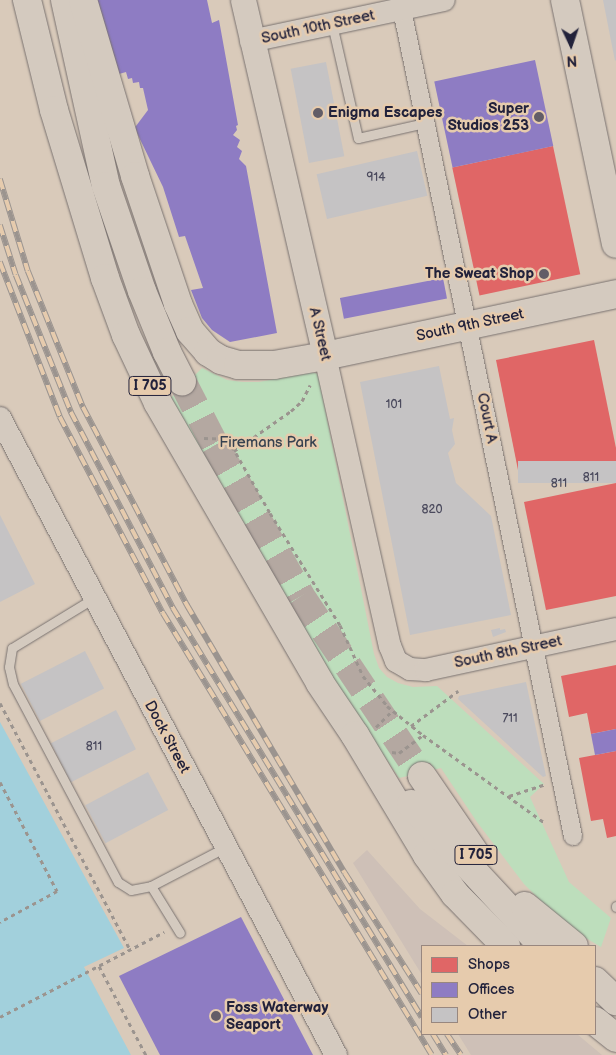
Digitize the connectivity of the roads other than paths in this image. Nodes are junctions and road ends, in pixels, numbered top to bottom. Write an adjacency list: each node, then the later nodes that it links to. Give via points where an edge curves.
1 (27, 0): 21 (main road, I 705, via 82,206 126,335 158,403 320,683)
2 (66, 0): 15 (main road, I 705, via 106,186 142,291)
3 (83, 0): 14 (main road, South 9th Street, via 135,176 190,331 208,352 238,365)
4 (243, 0): 9 (main road, A Street)
5 (444, 0): 7 (street, South 10th Street)
6 (565, 0): 11 (main road)
7 (401, 4): 8 (street, South 10th Street); 10 (street, Court A)
8 (332, 24): 9 (street, South 10th Street); 10 (lane, via 358,138)
9 (251, 41): 14 (main road, A Street)
10 (425, 123): 13 (street, Court A)
11 (616, 244)
12 (616, 294): 13 (main road, South 9th Street)
13 (468, 326): 14 (main road, South 9th Street); 19 (street, Court A)
14 (318, 367): 20 (street, A Street, via 390,646)
15 (182, 381)
16 (0, 418): 17 (street, Dock Street)
17 (94, 598): 24 (street, Dock Street); 25 (lane, via 12,648 11,679 118,882 132,890)
18 (616, 629): 19 (street, South 8th Street)
19 (534, 647): 20 (street, South 8th Street, via 426,670); 23 (street, Court A)
20 (401, 665)
21 (363, 734): 28 (main road, via 406,821 455,894); 29 (main road, via 427,824)
22 (422, 776): 26 (main road, I 705, via 476,855)
23 (573, 836)
24 (226, 847): 25 (lane); 40 (street, Dock Street)
25 (151, 886): 27 (lane)
26 (510, 894): 30 (main road); 31 (main road)
27 (177, 930)
28 (505, 945)
29 (542, 945)
30 (557, 945)
31 (573, 945)
32 (596, 964): 33 (main road)
33 (616, 980)
34 (596, 982): 36 (main road)
35 (596, 997): 37 (main road)
36 (616, 1001)
37 (616, 1014)
38 (596, 1022): 39 (main road)
39 (616, 1038)
40 (336, 1055)

